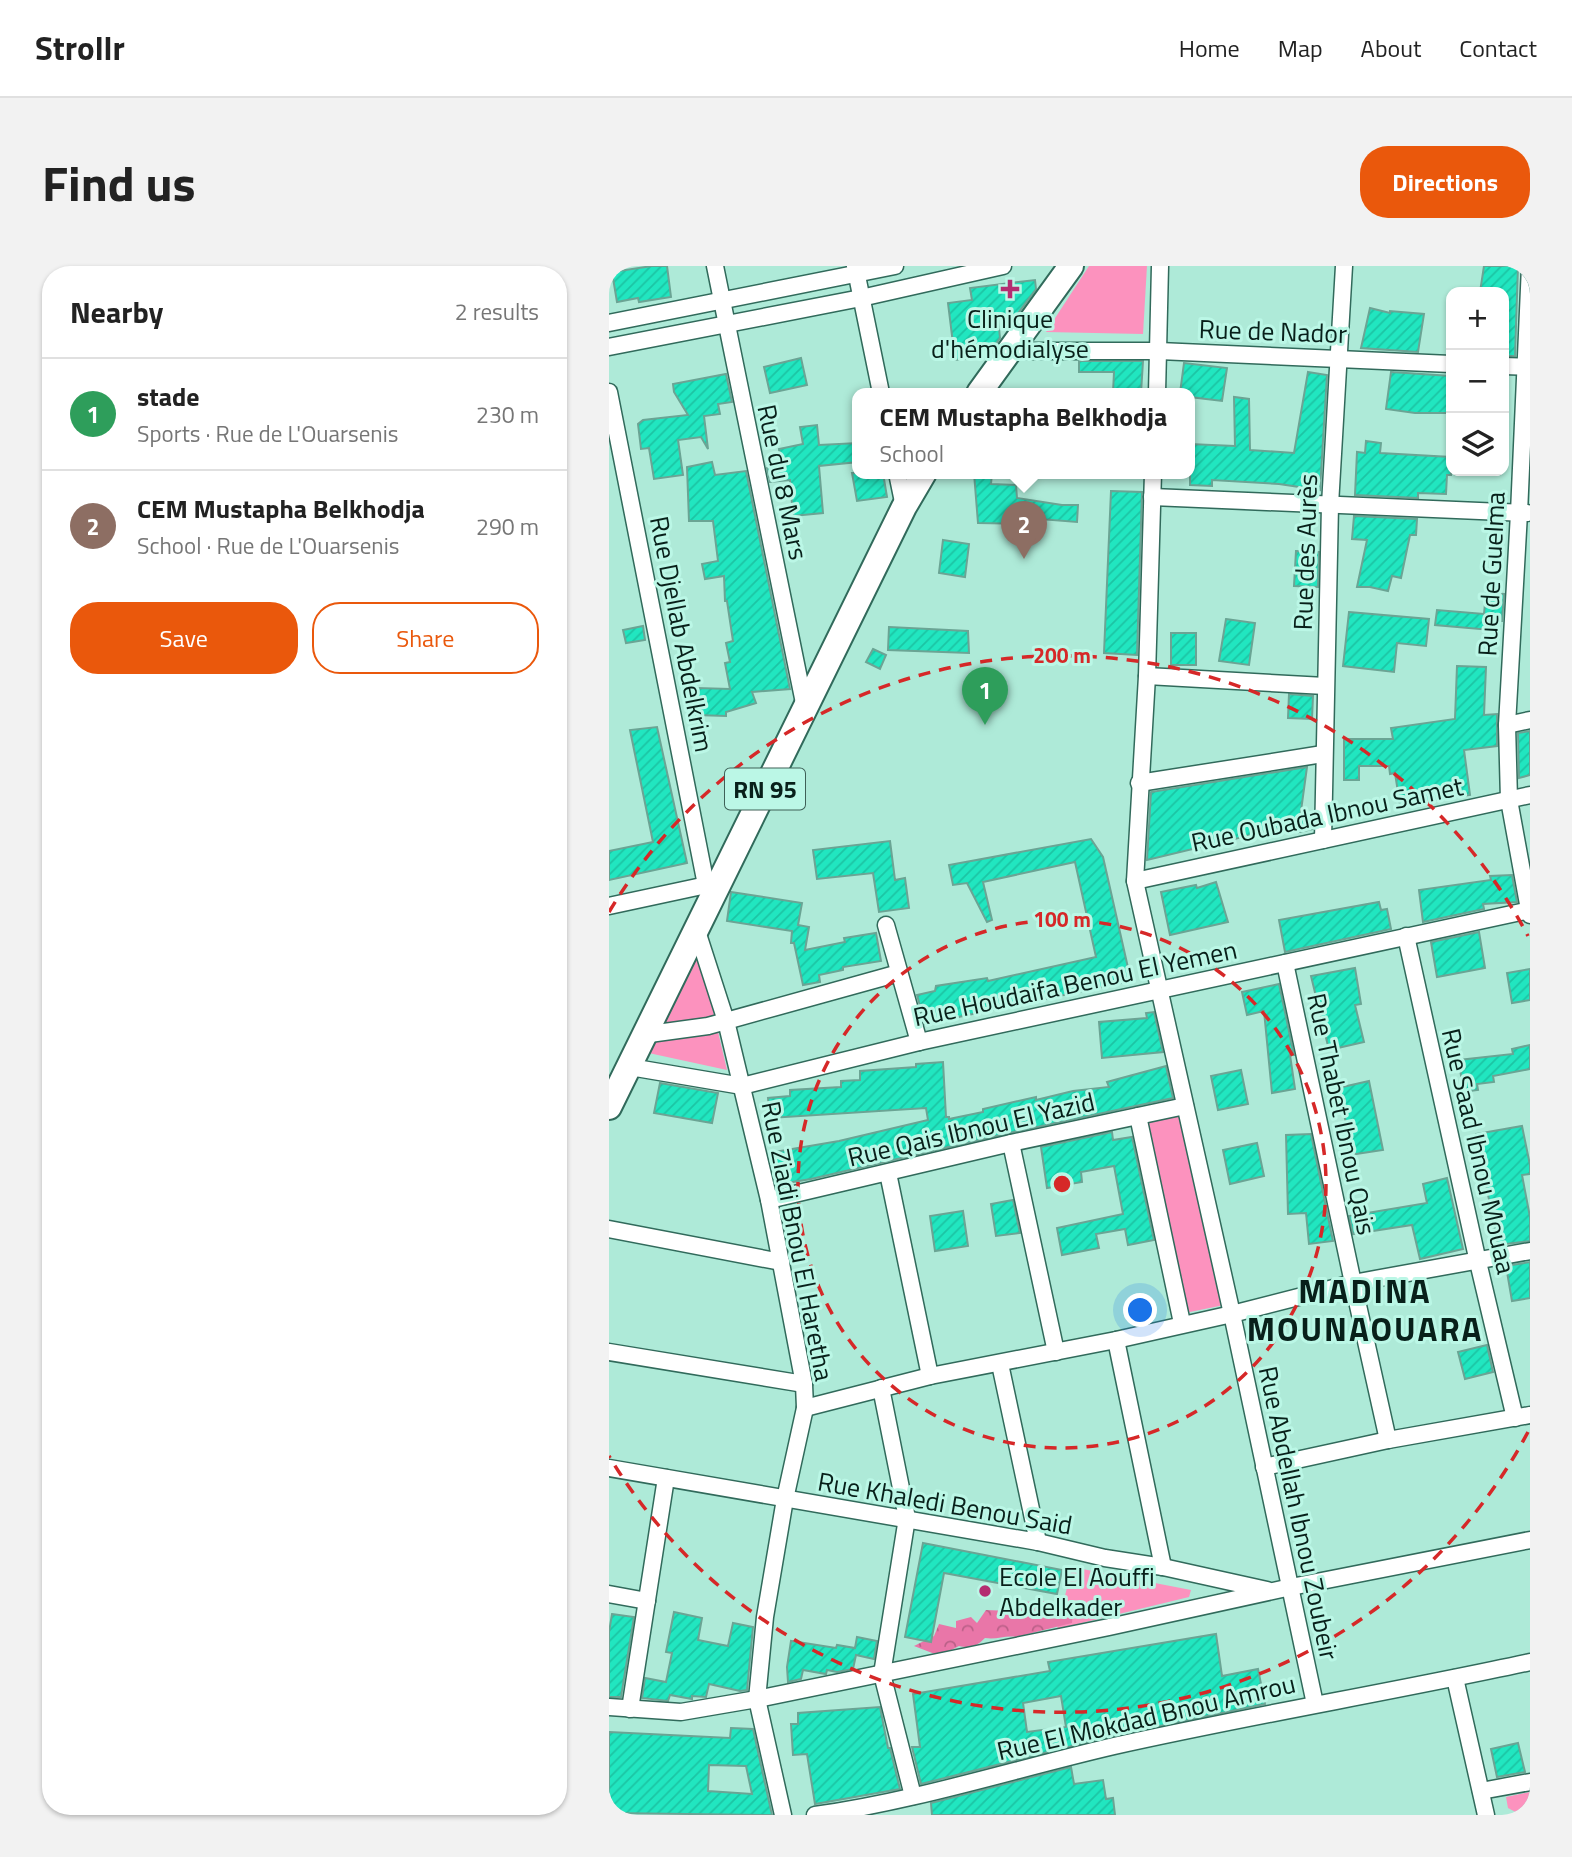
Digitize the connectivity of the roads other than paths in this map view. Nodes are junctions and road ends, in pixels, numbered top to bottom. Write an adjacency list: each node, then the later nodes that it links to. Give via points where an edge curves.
1 (715, 266): 10 (street, Rue du 8 Mars)
2 (895, 266): 7 (street)
3 (1003, 266): 9 (street)
4 (1160, 266): 15 (street)
5 (1344, 266): 16 (street, Rue des Aurès)
6 (1530, 266): 19 (street, Rue de Guelma)
7 (856, 270): 9 (street); 10 (street)
8 (1059, 272): 14 (main road)
9 (861, 298): 12 (street); 20 (street)
10 (721, 299): 11 (street); 12 (street, Rue du 8 Mars)
11 (609, 323)
12 (726, 323): 13 (street); 33 (street, Rue du 8 Mars)
13 (609, 347)
14 (1009, 351): 15 (street, Rue de Nador); 21 (main road)
15 (1159, 351): 16 (street, Rue de Nador); 22 (street)
16 (1338, 358): 17 (street, Rue de Nador); 28 (street, Rue des Aurès)
17 (1446, 364)
18 (1509, 366): 19 (street)
19 (1528, 367): 30 (street, Rue de Guelma)
20 (880, 388)
21 (983, 388)
22 (1157, 388)
23 (609, 392): 42 (street, Rue Djellab Abdelkrim)
24 (898, 479): 29 (street)
25 (920, 479): 29 (main road, RN 95)
26 (1153, 479): 27 (street, Rue Abdellah Ibnou Zoubeir)
27 (1152, 497): 28 (street); 31 (street, Rue Abdellah Ibnou Zoubeir)
28 (1330, 505): 30 (street); 32 (street, Rue des Aurès)
29 (904, 507): 33 (main road, RN 95)
30 (1525, 513): 35 (street, Rue de Guelma)
31 (1147, 676): 32 (street); 37 (street, Rue Abdellah Ibnou Zoubeir)
32 (1325, 686): 36 (street, Rue des Aurès)
33 (805, 708): 42 (main road, RN 95)
34 (1530, 720): 35 (street)
35 (1507, 725): 39 (street, Rue de Guelma)
36 (1323, 754): 37 (street); 40 (street, Rue des Aurès)
37 (1139, 783): 41 (street, Rue Abdellah Ibnou Zoubeir)
38 (1530, 795): 39 (street, Rue Oubada Ibnou Samet)
39 (1509, 800): 40 (street, Rue Oubada Ibnou Samet); 44 (street, Rue de Guelma)
40 (1323, 840): 41 (street, Rue Oubada Ibnou Samet)
41 (1135, 881): 50 (street, Rue Abdellah Ibnou Zoubeir)
42 (713, 883): 43 (street); 46 (main road, RN 95)
43 (609, 906)
44 (1530, 911): 47 (street, Rue Houdaifa Benou El Yemen)
45 (886, 925): 49 (street)
46 (696, 927): 51 (street, Rue Ziadi Bnou El Haretha); 52 (main road, RN 95)
47 (1406, 936): 48 (street, Rue Houdaifa Benou El Yemen); 65 (street, Rue Saad Ibnou Mouaa)
48 (1285, 963): 50 (street, Rue Houdaifa Benou El Yemen); 66 (street, Rue Thabet Ibnou Qais)
49 (899, 973): 51 (street); 53 (street)
50 (1160, 989): 53 (street, Rue Houdaifa Benou El Yemen); 56 (street, Rue Abdellah Ibnou Zoubeir)
51 (726, 1021): 52 (street); 55 (street, Rue Ziadi Bnou El Haretha)
52 (642, 1035): 54 (main road, RN 95)
53 (919, 1042): 55 (street, Rue Houdaifa Benou El Yemen)
54 (630, 1067): 55 (street, Rue Houdaifa Benou El Yemen); 57 (main road, RN 95)
55 (742, 1086): 61 (street, Rue Ziadi Bnou El Haretha)
56 (1185, 1106): 58 (street, Rue Qais Ibnou El Yazid); 67 (street, Rue Abdellah Ibnou Zoubeir)
57 (609, 1107)
58 (1138, 1116): 59 (street, Rue Qais Ibnou El Yazid); 68 (street)
59 (1011, 1143): 60 (street, Rue Qais Ibnou El Yazid); 71 (street)
60 (888, 1173): 61 (street, Rue Qais Ibnou El Yazid); 73 (street)
61 (769, 1200): 64 (street, Rue Ziadi Bnou El Haretha)
62 (609, 1229): 64 (street)
63 (1530, 1251): 65 (street)
64 (781, 1262): 74 (street, Rue Ziadi Bnou El Haretha)
65 (1478, 1262): 66 (street); 77 (street, Rue Saad Ibnou Mouaa)
66 (1353, 1283): 67 (street); 78 (street, Rue Thabet Ibnou Qais)
67 (1231, 1314): 68 (street); 79 (street, Rue Abdellah Ibnou Zoubeir)
68 (1182, 1323): 69 (street)
69 (1116, 1340): 71 (street); 86 (street)
70 (609, 1352): 74 (street)
71 (1056, 1352): 72 (street)
72 (1000, 1364): 73 (street); 85 (street)
73 (930, 1376): 75 (street)
74 (804, 1384): 76 (street, Rue Ziadi Bnou El Haretha)
75 (881, 1388): 76 (street); 83 (street)
76 (805, 1408): 82 (street, Rue Ziadi Bnou El Haretha)
77 (1523, 1416): 78 (street)
78 (1388, 1440): 79 (street)
79 (1264, 1467): 87 (street, Rue Abdellah Ibnou Zoubeir)
80 (609, 1468): 81 (street, Rue Khaledi Benou Said)
81 (666, 1478): 82 (street, Rue Khaledi Benou Said); 90 (street)
82 (785, 1499): 83 (street, Rue Khaledi Benou Said); 94 (street, Rue Ziadi Bnou El Haretha, via 763,1629)
83 (907, 1518): 85 (street, Rue Khaledi Benou Said); 92 (street)
84 (1530, 1540): 87 (street)
85 (1038, 1542): 86 (street, Rue Khaledi Benou Said)
86 (1163, 1567): 88 (street, Rue Khaledi Benou Said)
87 (1291, 1587): 88 (street); 95 (street, Rue Abdellah Ibnou Zoubeir)
88 (1272, 1591): 92 (street)
89 (609, 1594): 90 (street)
90 (647, 1601): 97 (street)
91 (1530, 1662): 93 (street, Rue El Mokdad Bnou Amrou)
92 (883, 1674): 94 (street); 100 (street)
93 (1455, 1678): 95 (street, Rue El Mokdad Bnou Amrou); 99 (street)
94 (757, 1699): 97 (street, via 681,1712); 101 (street, Rue Ziadi Bnou El Haretha)
95 (1315, 1704): 100 (street, Rue El Mokdad Bnou Amrou, via 1111,1747)
96 (609, 1707): 97 (street)
97 (629, 1709)
98 (1530, 1782): 99 (street)
99 (1481, 1791): 103 (street)
100 (913, 1796): 102 (street, Rue El Mokdad Bnou Amrou)
101 (783, 1815)
102 (815, 1815)
103 (1486, 1815)

